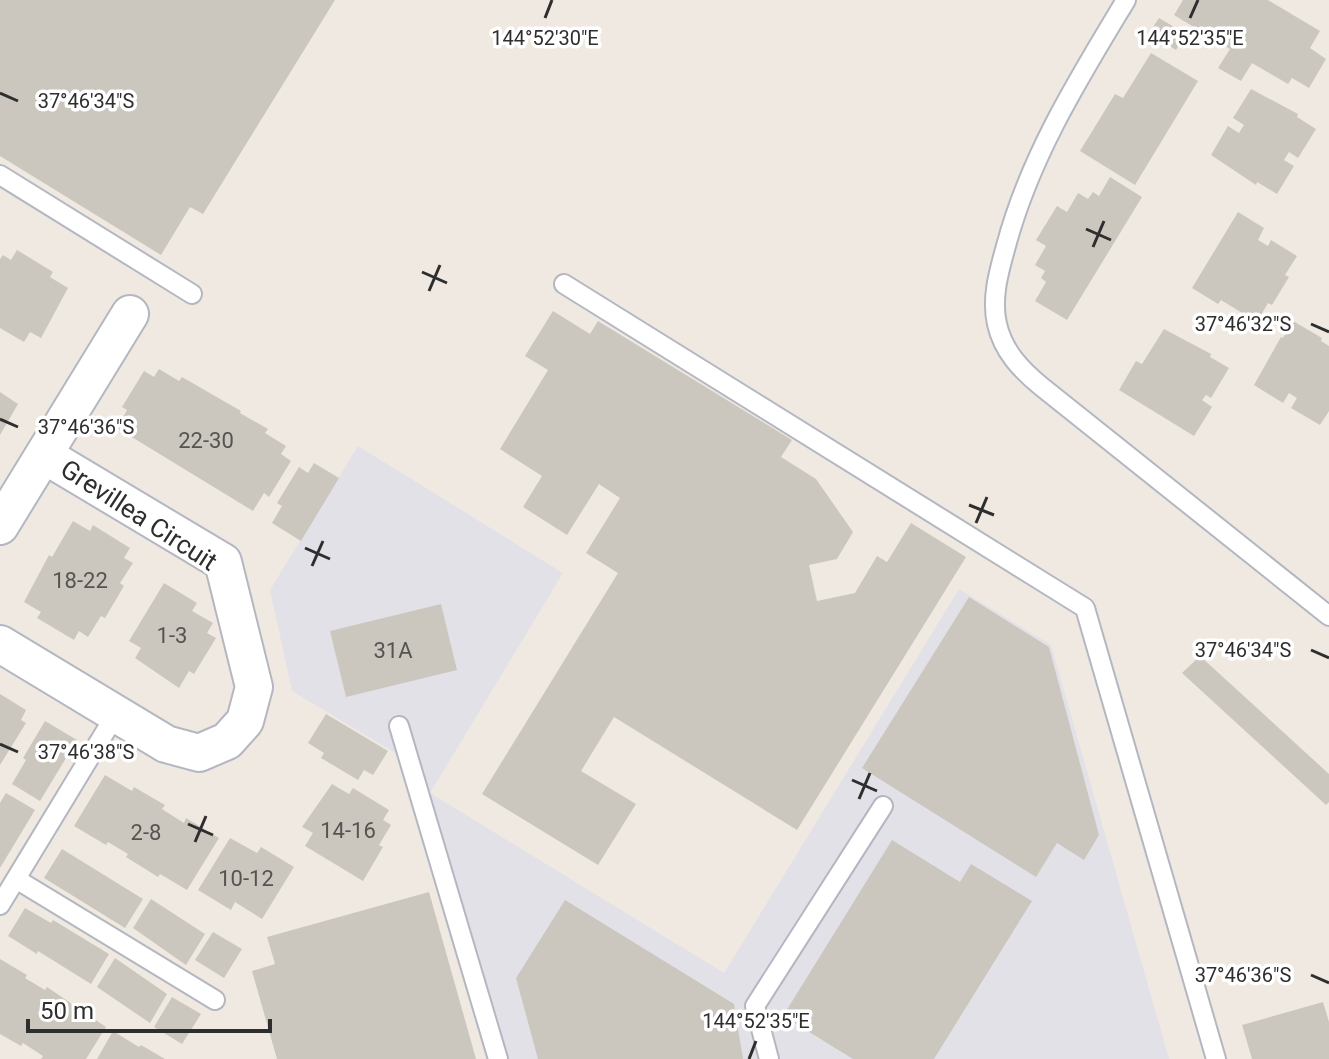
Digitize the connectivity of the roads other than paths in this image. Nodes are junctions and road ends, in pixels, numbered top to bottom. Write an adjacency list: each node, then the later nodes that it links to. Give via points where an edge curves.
1 (1126, 0): 8 (lane, via 1050,130 1021,197 995,293 1001,336 1018,366 1042,387)
2 (0, 175): 4 (lane)
3 (564, 284): 18 (lane, via 1085,608)
4 (192, 294)
5 (130, 314): 6 (street)
6 (44, 455): 7 (street); 10 (street, Grevillea Circuit, via 223,562 254,687 245,721 227,741 199,753 166,744)
7 (0, 526)
8 (1329, 616)
9 (0, 644): 10 (street, Grevillea Circuit)
10 (116, 714): 13 (lane)
11 (399, 726): 16 (lane)
12 (883, 806): 17 (lane, via 755,1006)
13 (16, 879): 14 (lane); 15 (lane)
14 (0, 905)
15 (215, 1000)
16 (498, 1059)
17 (769, 1059)
18 (1216, 1059)

